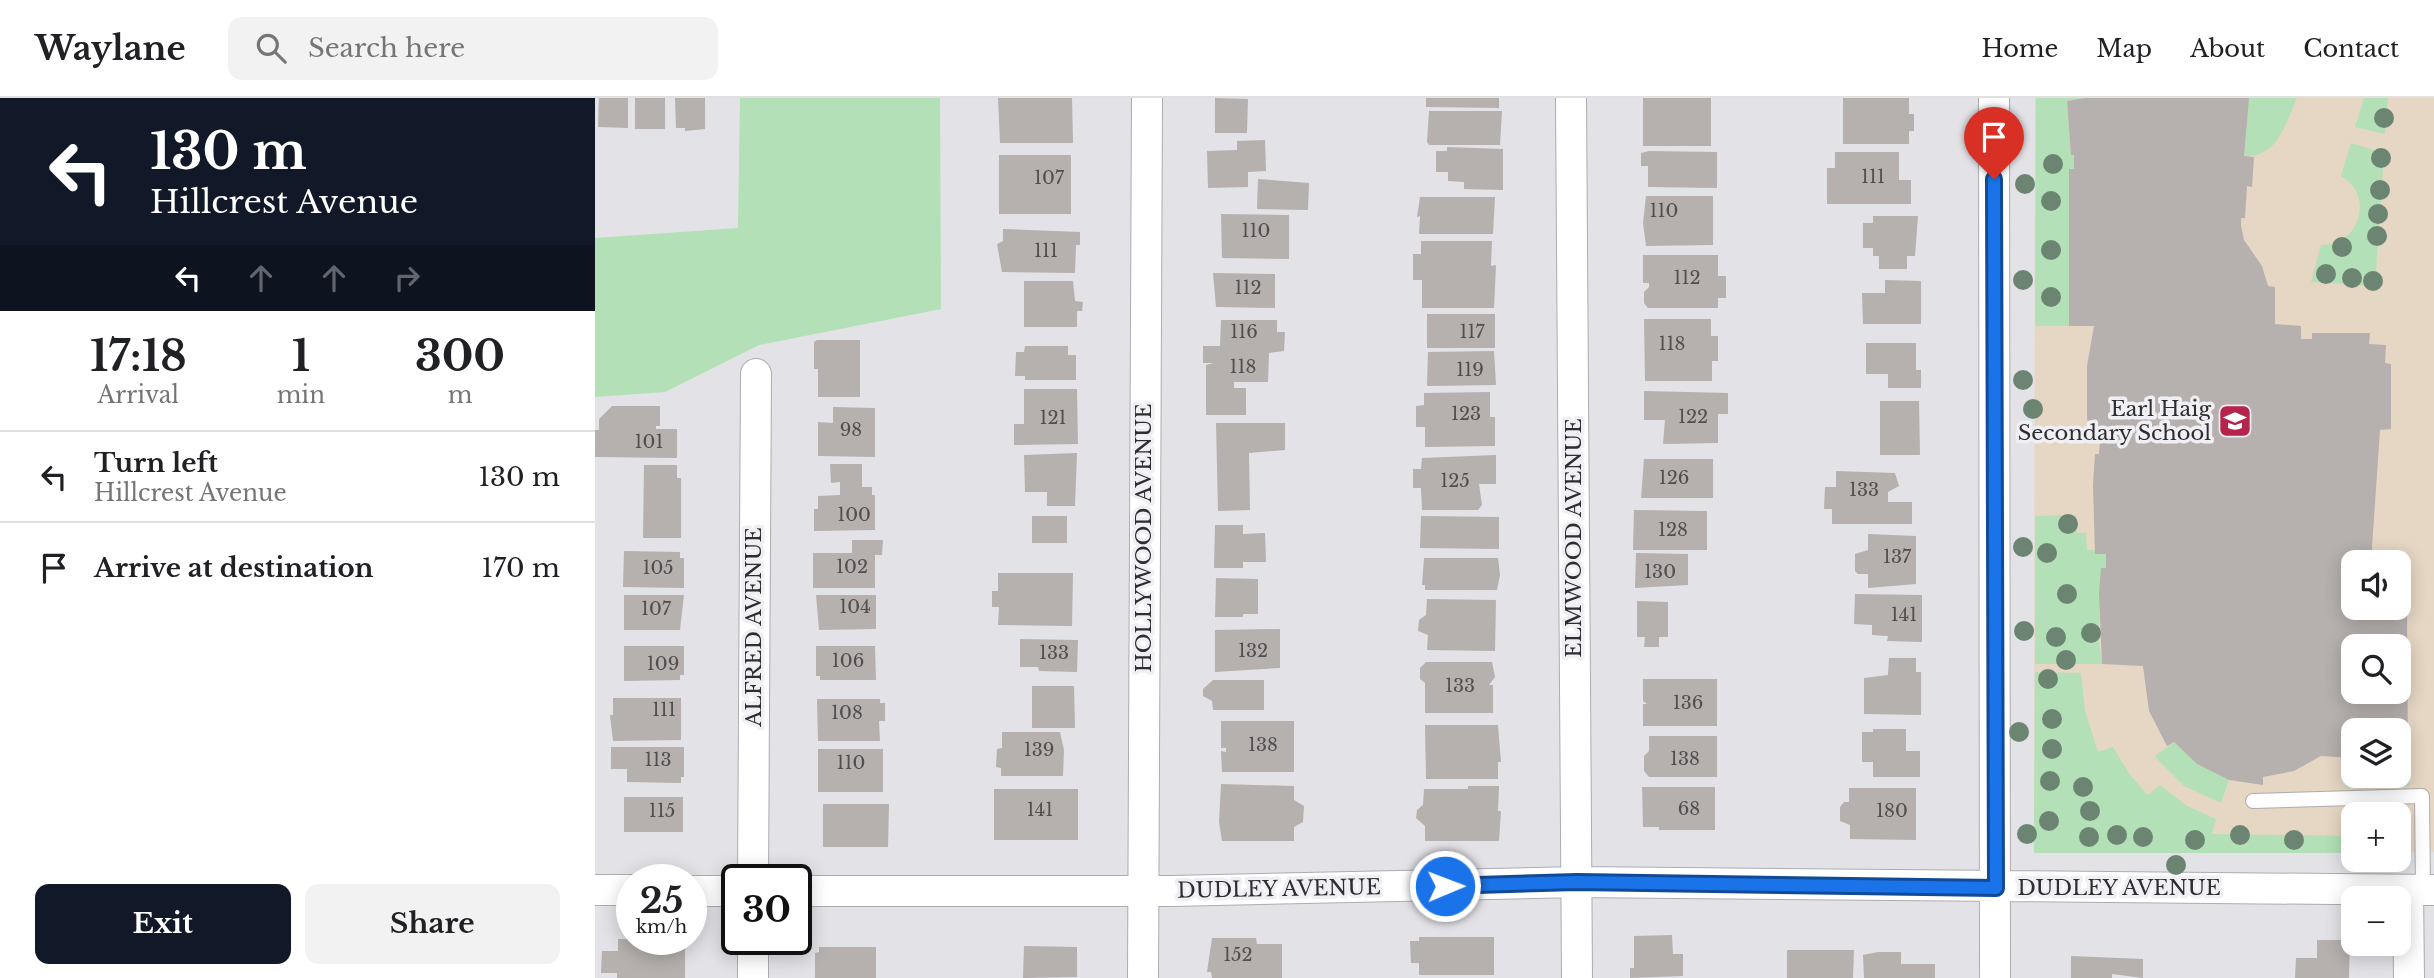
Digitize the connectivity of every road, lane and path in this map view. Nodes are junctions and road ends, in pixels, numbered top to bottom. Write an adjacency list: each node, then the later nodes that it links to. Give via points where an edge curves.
1 (1147, 98): 13 (street, HOLLYWOOD AVENUE)
2 (1571, 98): 7 (street, ELMWOOD AVENUE)
3 (1994, 98): 8 (street)
4 (756, 374): 6 (street, ALFRED AVENUE)
5 (2253, 801): 11 (lane, via 2421,796)
6 (753, 864)
7 (1577, 882): 8 (street, DUDLEY AVENUE); 13 (street, DUDLEY AVENUE); 17 (street, ELMWOOD AVENUE)
8 (1996, 888): 11 (street, DUDLEY AVENUE); 18 (street)
9 (595, 890): 10 (street)
10 (616, 890)
11 (2421, 890): 19 (street)
12 (812, 891): 13 (street, DUDLEY AVENUE)
13 (1143, 891): 16 (street, HOLLYWOOD AVENUE)
14 (753, 955): 15 (street)
15 (753, 978)
16 (1143, 978)
17 (1577, 978)
18 (1995, 978)
19 (2409, 978)

